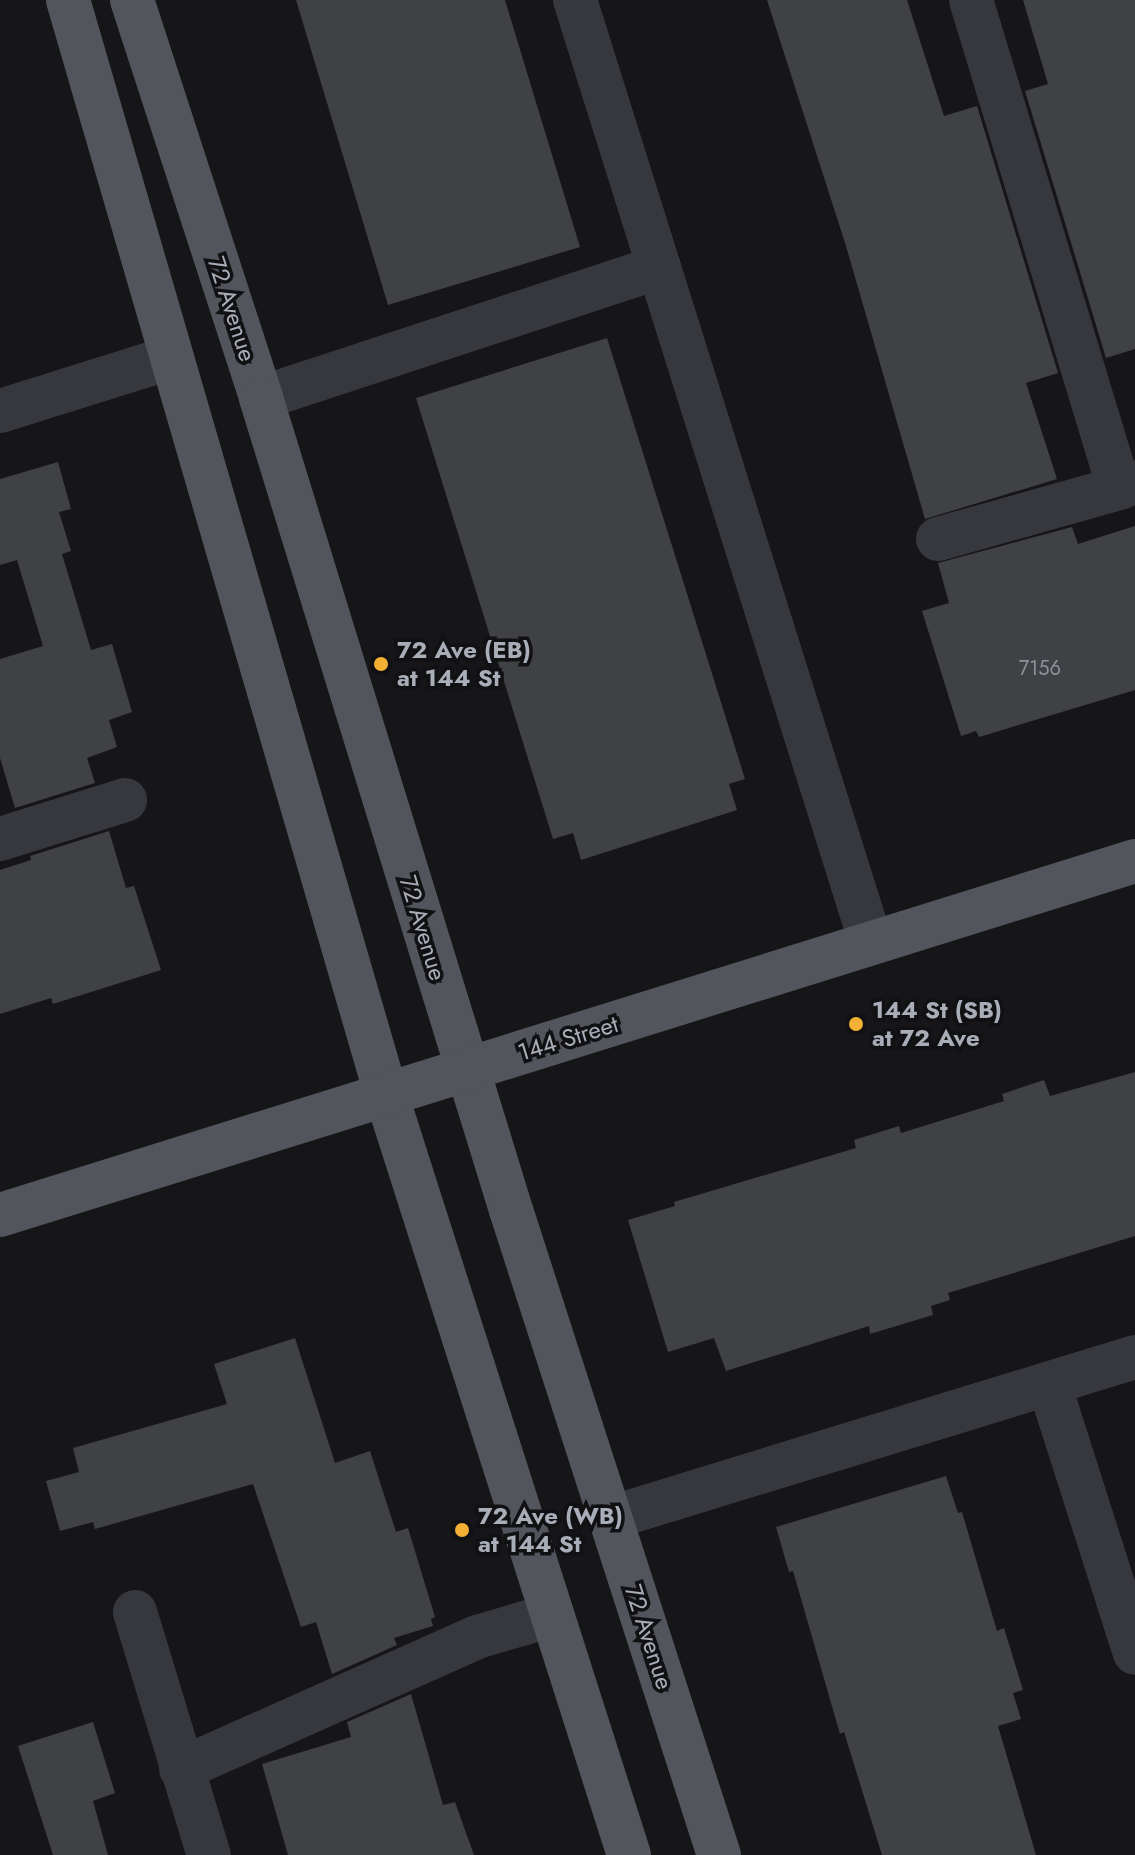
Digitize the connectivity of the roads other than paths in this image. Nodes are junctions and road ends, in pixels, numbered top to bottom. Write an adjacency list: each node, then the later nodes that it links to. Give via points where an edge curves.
1 (68, 0): 6 (main road)
2 (132, 0): 7 (main road, 72 Avenue)
3 (575, 0): 5 (street)
4 (971, 0): 9 (street)
5 (659, 267): 7 (street); 14 (street)
6 (172, 357): 8 (street); 16 (main road)
7 (261, 398): 15 (main road, 72 Avenue)
8 (0, 411)
9 (1127, 485): 10 (street)
10 (938, 539)
11 (125, 800): 12 (street)
12 (0, 839)
13 (1135, 861): 14 (main road, 144 Street)
14 (871, 943): 15 (main road, 144 Street)
15 (467, 1069): 16 (main road, 144 Street); 20 (main road, 72 Avenue)
16 (386, 1094): 17 (main road, 144 Street); 22 (main road)
17 (0, 1215)
18 (1135, 1357): 19 (street)
19 (1049, 1384): 20 (street); 23 (street)
20 (610, 1518): 27 (main road, 72 Avenue)
21 (135, 1612): 24 (street)
22 (552, 1615): 24 (street, via 477,1637); 26 (main road)
23 (1135, 1653)
24 (181, 1769): 25 (street)
25 (209, 1855)
26 (629, 1855)
27 (719, 1855)

